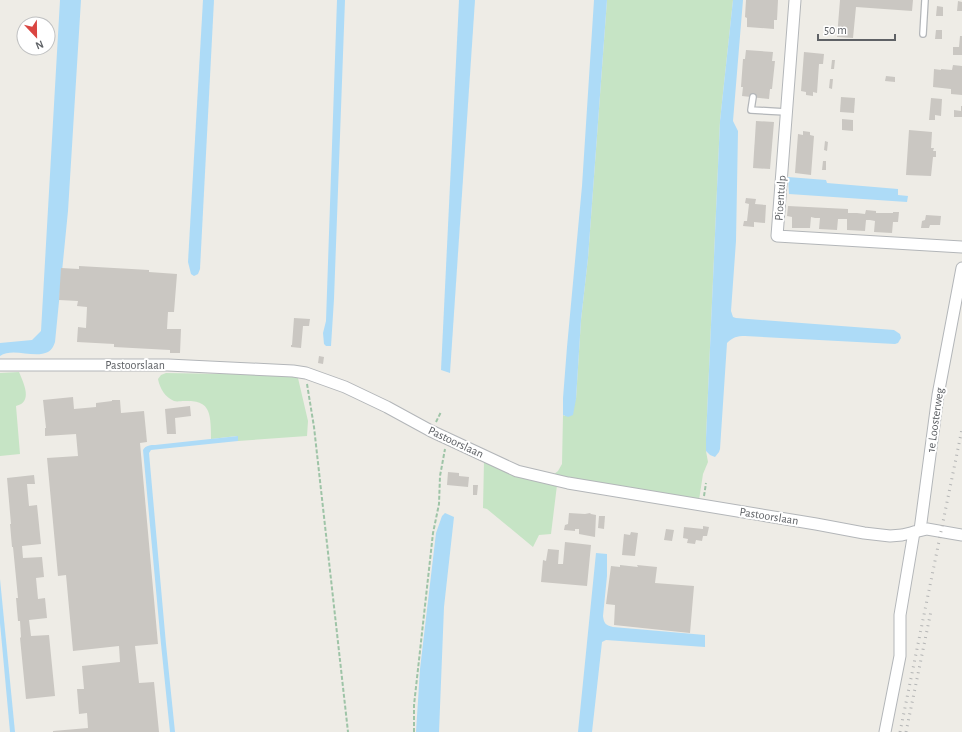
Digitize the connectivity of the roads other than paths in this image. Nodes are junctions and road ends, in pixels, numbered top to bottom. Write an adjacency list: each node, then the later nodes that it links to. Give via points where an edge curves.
1 (795, 0): 5 (street, Pioentulp)
2 (925, 0): 3 (lane)
3 (923, 34)
4 (752, 97): 5 (lane, via 752,110)
5 (786, 112): 6 (street, Pioentulp, via 777,236)
6 (962, 247)
7 (962, 268): 9 (street, 1e Loosterweg, via 938,395)
8 (0, 365): 9 (street, Pastoorslaan, via 168,365 306,373 346,387 431,431 517,471 568,483 864,533 890,536)
9 (917, 531): 10 (street, via 928,529); 11 (street, via 900,615 900,656)
10 (962, 535)
11 (885, 732)

